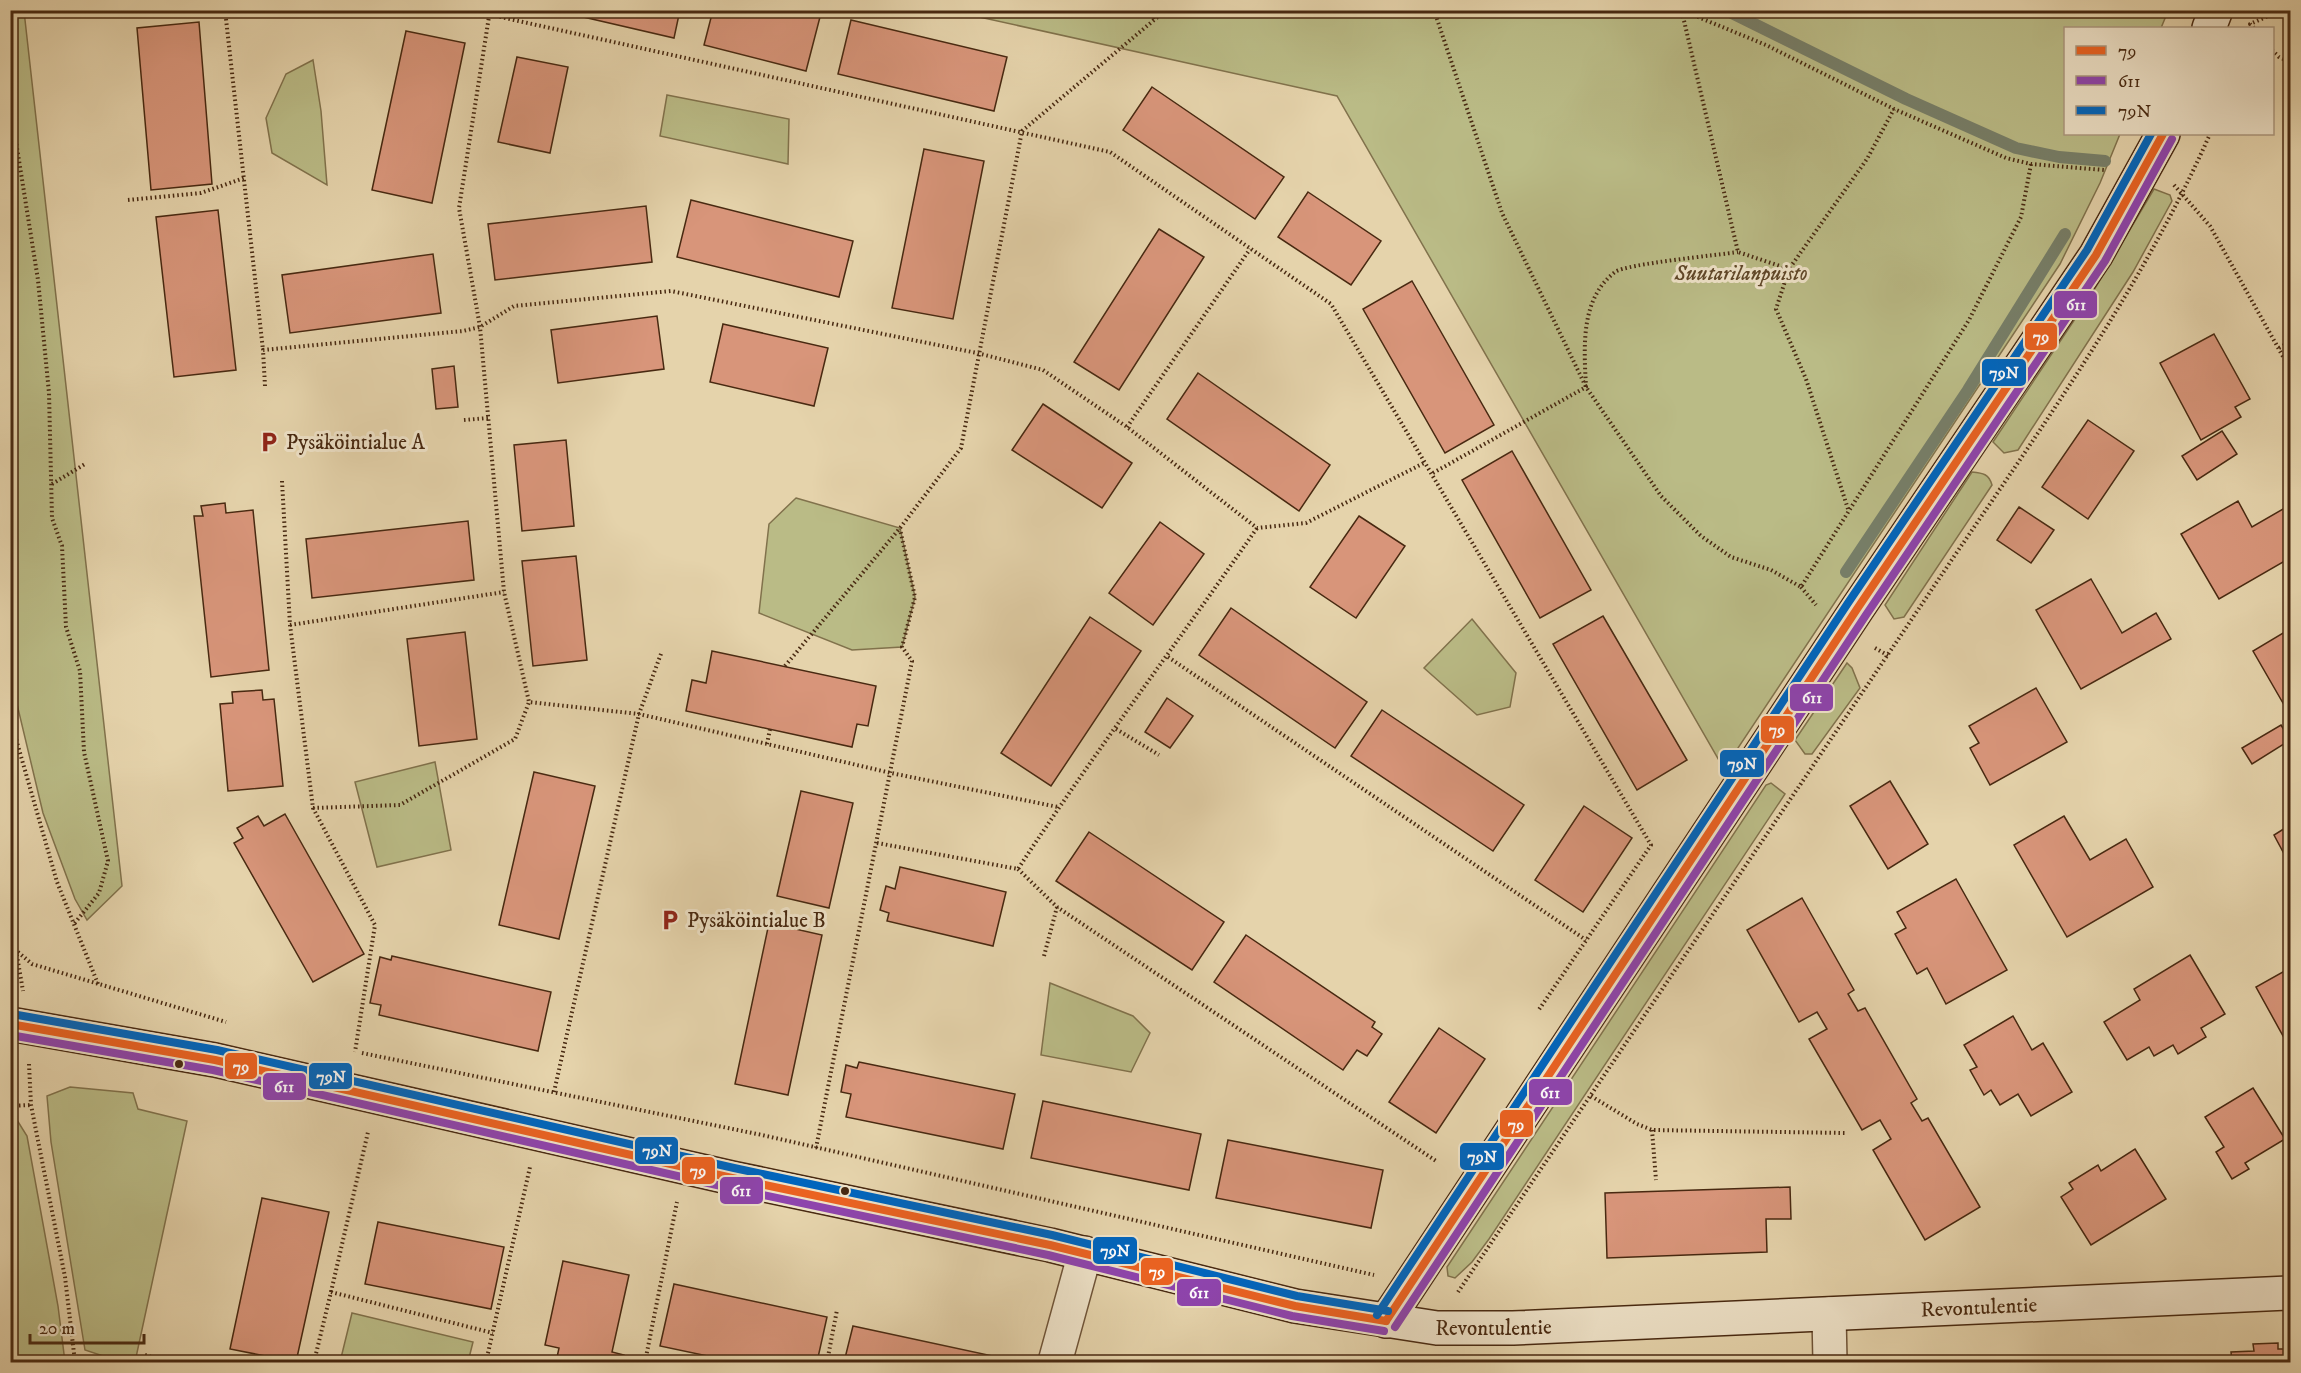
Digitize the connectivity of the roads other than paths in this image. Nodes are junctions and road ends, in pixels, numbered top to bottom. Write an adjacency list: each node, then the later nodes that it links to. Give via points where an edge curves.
1 (2216, 10): 2 (street)
2 (2210, 27)
3 (2162, 135): 8 (street, via 2096,255)
4 (10, 1024): 5 (street, Revontulentie, via 215,1060 732,1178)
5 (1085, 1253): 8 (street, Revontulentie, via 1295,1306); 9 (street)
6 (2290, 1293): 7 (street, Revontulentie)
7 (1828, 1314): 8 (street, Revontulentie, via 1512,1328 1437,1328); 10 (street)
8 (1386, 1321)
9 (1055, 1362)
10 (1830, 1362)

